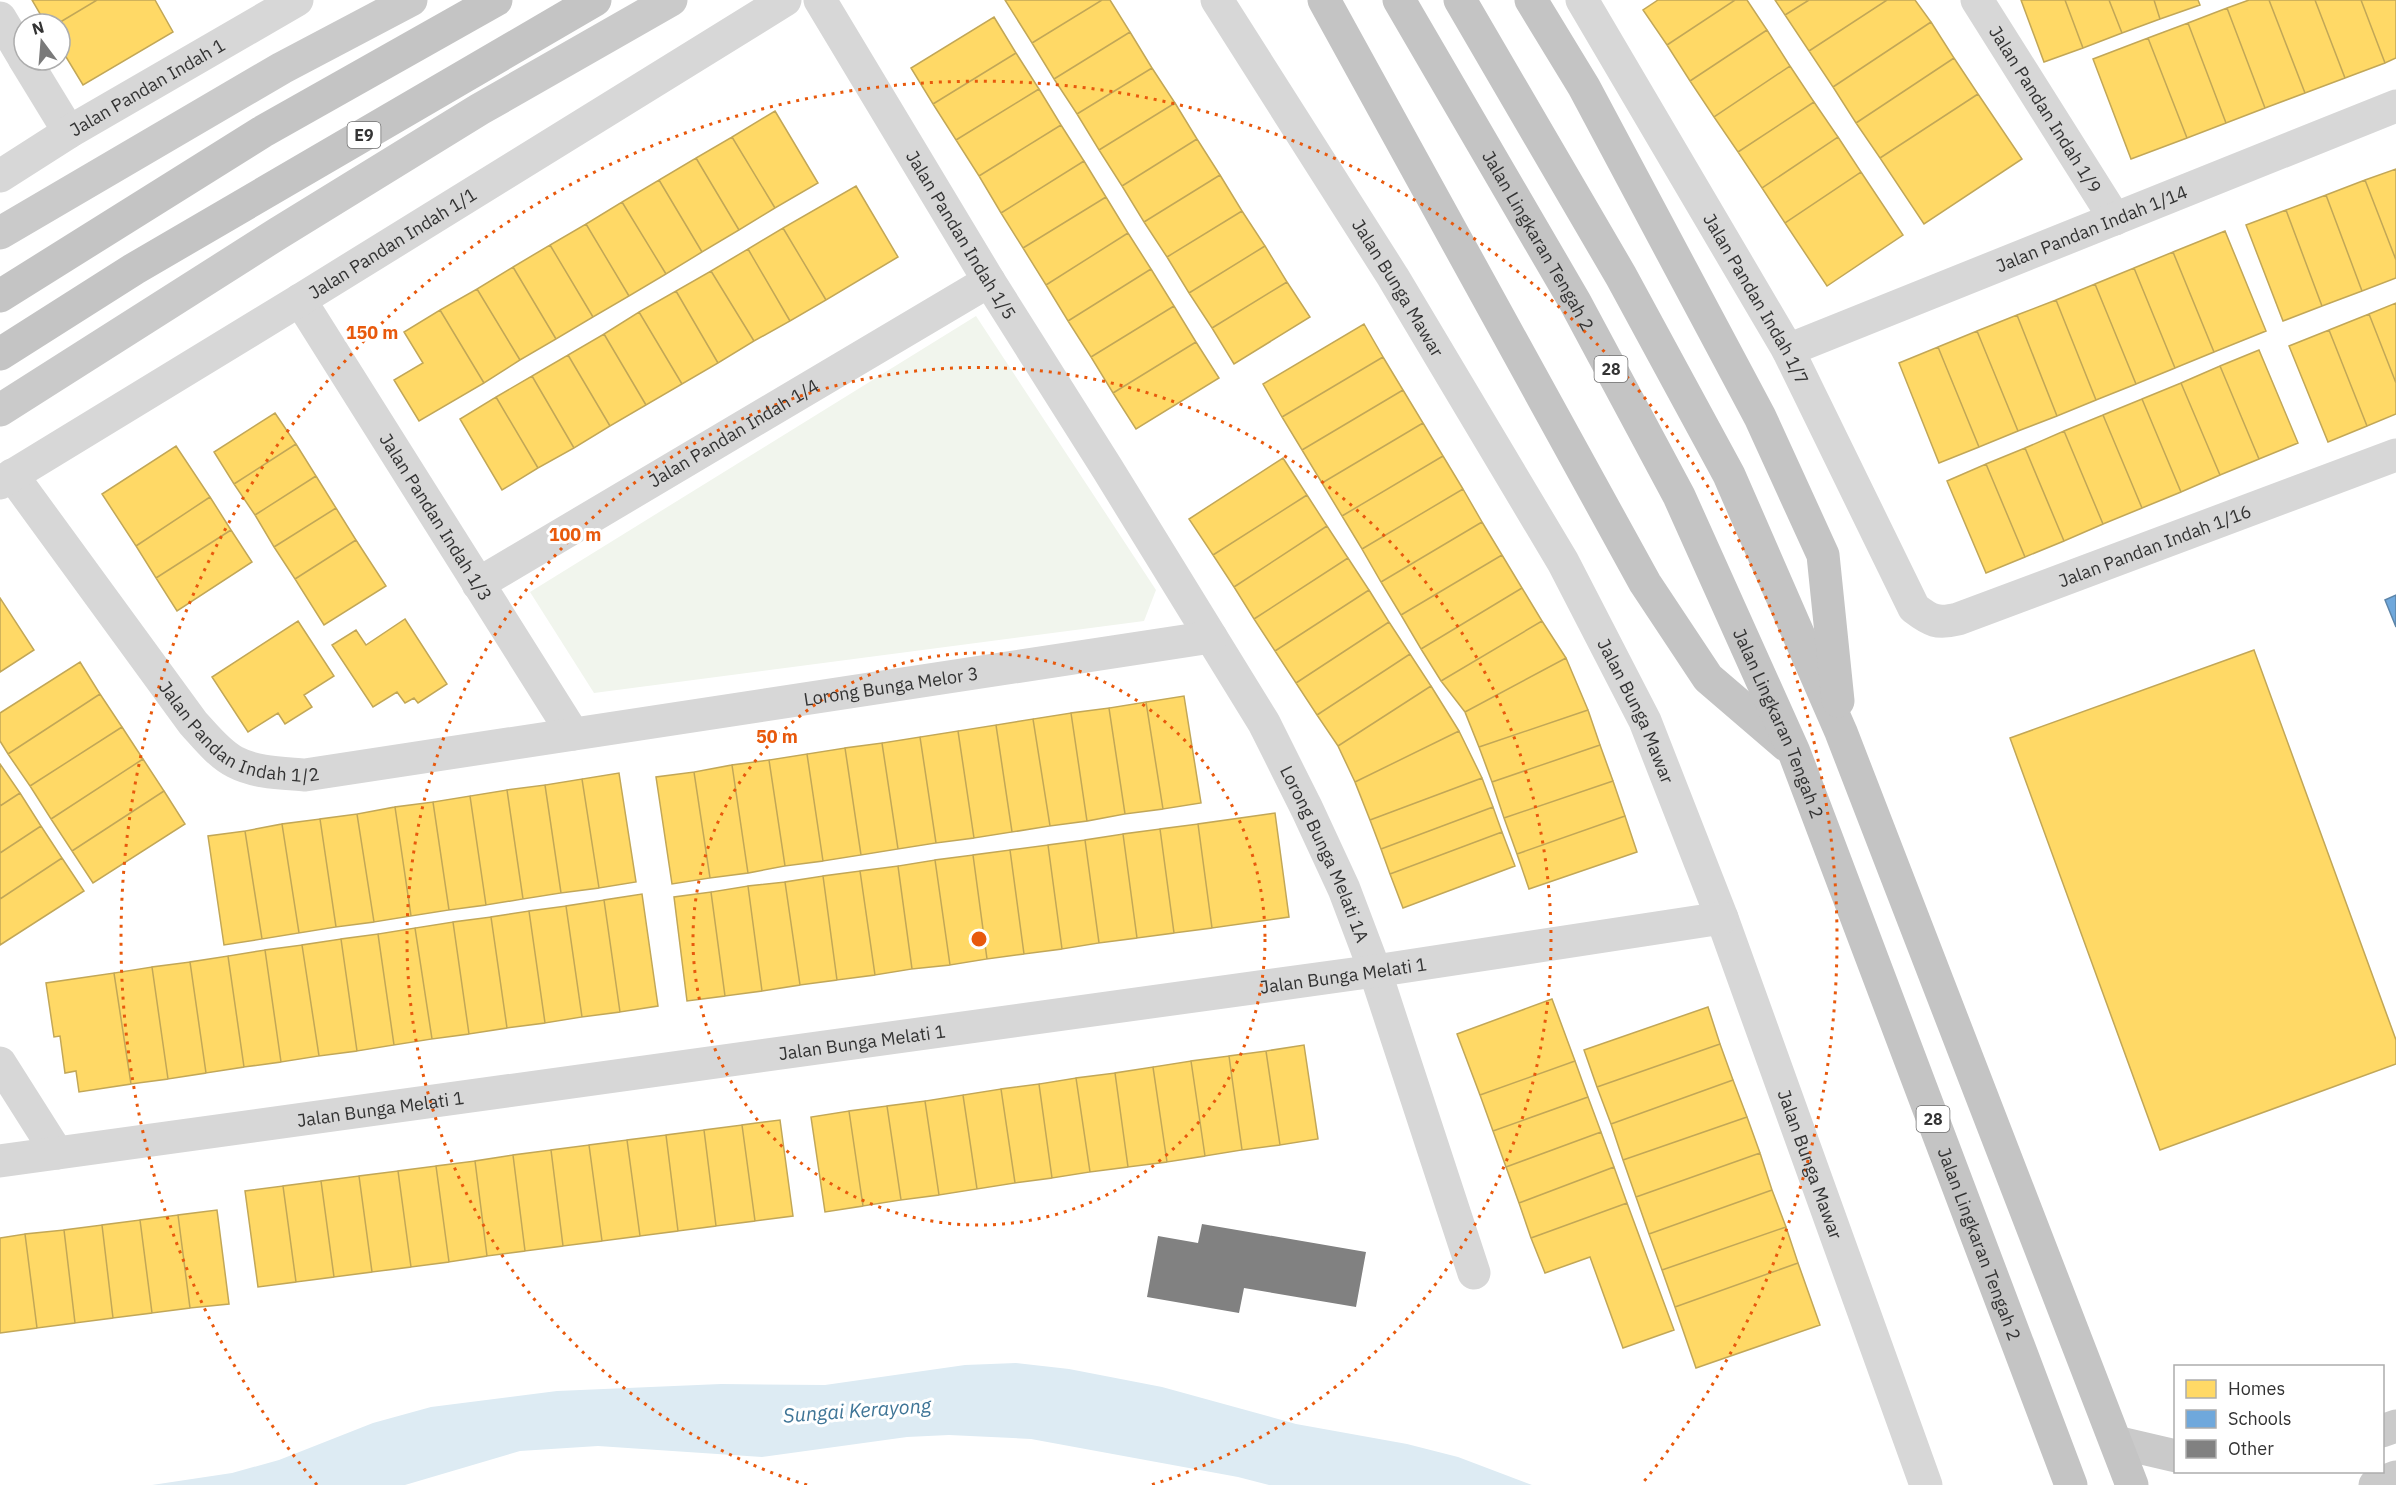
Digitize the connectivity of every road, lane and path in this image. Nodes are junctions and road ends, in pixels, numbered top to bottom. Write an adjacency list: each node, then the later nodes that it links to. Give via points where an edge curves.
1 (297, 0): 19 (street, Jalan Pandan Indah 1)
2 (411, 0): 22 (main road, via 282,68)
3 (496, 0): 24 (highway, via 262,132)
4 (595, 0): 27 (highway, E9, via 134,269)
5 (785, 0): 25 (street, Jalan Pandan Indah 1/1)
6 (820, 0): 23 (street, Jalan Pandan Indah 1/5)
7 (1217, 0): 38 (street, Jalan Bunga Mawar, via 1393,277 1563,562 1645,721)
8 (1324, 0): 37 (highway, via 1645,583 1708,678)
9 (1399, 0): 37 (highway, Jalan Lingkaran Tengah 2 / 28, via 1575,302 1679,496)
10 (1460, 0): 35 (highway, via 1621,276 1729,475)
11 (1531, 0): 35 (highway, via 1584,87 1760,417 1823,555)
12 (1582, 0): 26 (street, Jalan Pandan Indah 1/7)
13 (1977, 0): 21 (street, Jalan Pandan Indah 1/9)
14 (669, 1): 28 (main road, via 480,109)
15 (0, 18): 16 (street)
16 (12, 38)
17 (33, 72): 19 (street)
18 (2396, 106): 21 (street, Jalan Pandan Indah 1/14)
19 (69, 132): 20 (street, Jalan Pandan Indah 1)
20 (0, 176)
21 (2115, 219): 26 (street, Jalan Pandan Indah 1/14)
22 (0, 233)
23 (989, 281): 30 (street, Jalan Pandan Indah 1/5); 32 (street, Jalan Pandan Indah 1/4)
24 (0, 296)
25 (300, 300): 31 (street, Jalan Pandan Indah 1/1); 32 (street, Jalan Pandan Indah 1/3)
26 (1788, 350): 33 (street, Jalan Pandan Indah 1/7)
27 (0, 354)
28 (0, 410)
29 (2396, 455): 33 (street, Jalan Pandan Indah 1/16, via 1958,620 1930,620)
30 (1107, 468): 34 (street, Lorong Bunga Melati 1A)
31 (6, 479): 36 (street, Jalan Pandan Indah 1/2, via 193,723 234,762 261,771 305,775)
32 (478, 584): 36 (street, Jalan Pandan Indah 1/3)
33 (1914, 608)
34 (1210, 637): 36 (street, Lorong Bunga Melor 3); 39 (street, Lorong Bunga Melati 1A, via 1264,723 1307,809 1344,889)
35 (1841, 732): 44 (highway)
36 (573, 734)
37 (1794, 752): 48 (highway, Jalan Lingkaran Tengah 2 / 28)
38 (1722, 918): 39 (street, Jalan Bunga Melati 1); 47 (street, Jalan Bunga Mawar)
39 (1375, 971): 41 (street, Jalan Bunga Melati 1); 43 (street, Lorong Bunga Melati 1A)
40 (0, 1063): 41 (street)
41 (57, 1153): 42 (street, Jalan Bunga Melati 1)
42 (0, 1161)
43 (1474, 1273)
44 (2116, 1442): 45 (main road); 49 (highway)
45 (2174, 1456)
46 (2396, 1476): 50 (main road)
47 (1926, 1485)
48 (2071, 1485)
49 (2132, 1485)
50 (2375, 1485)

